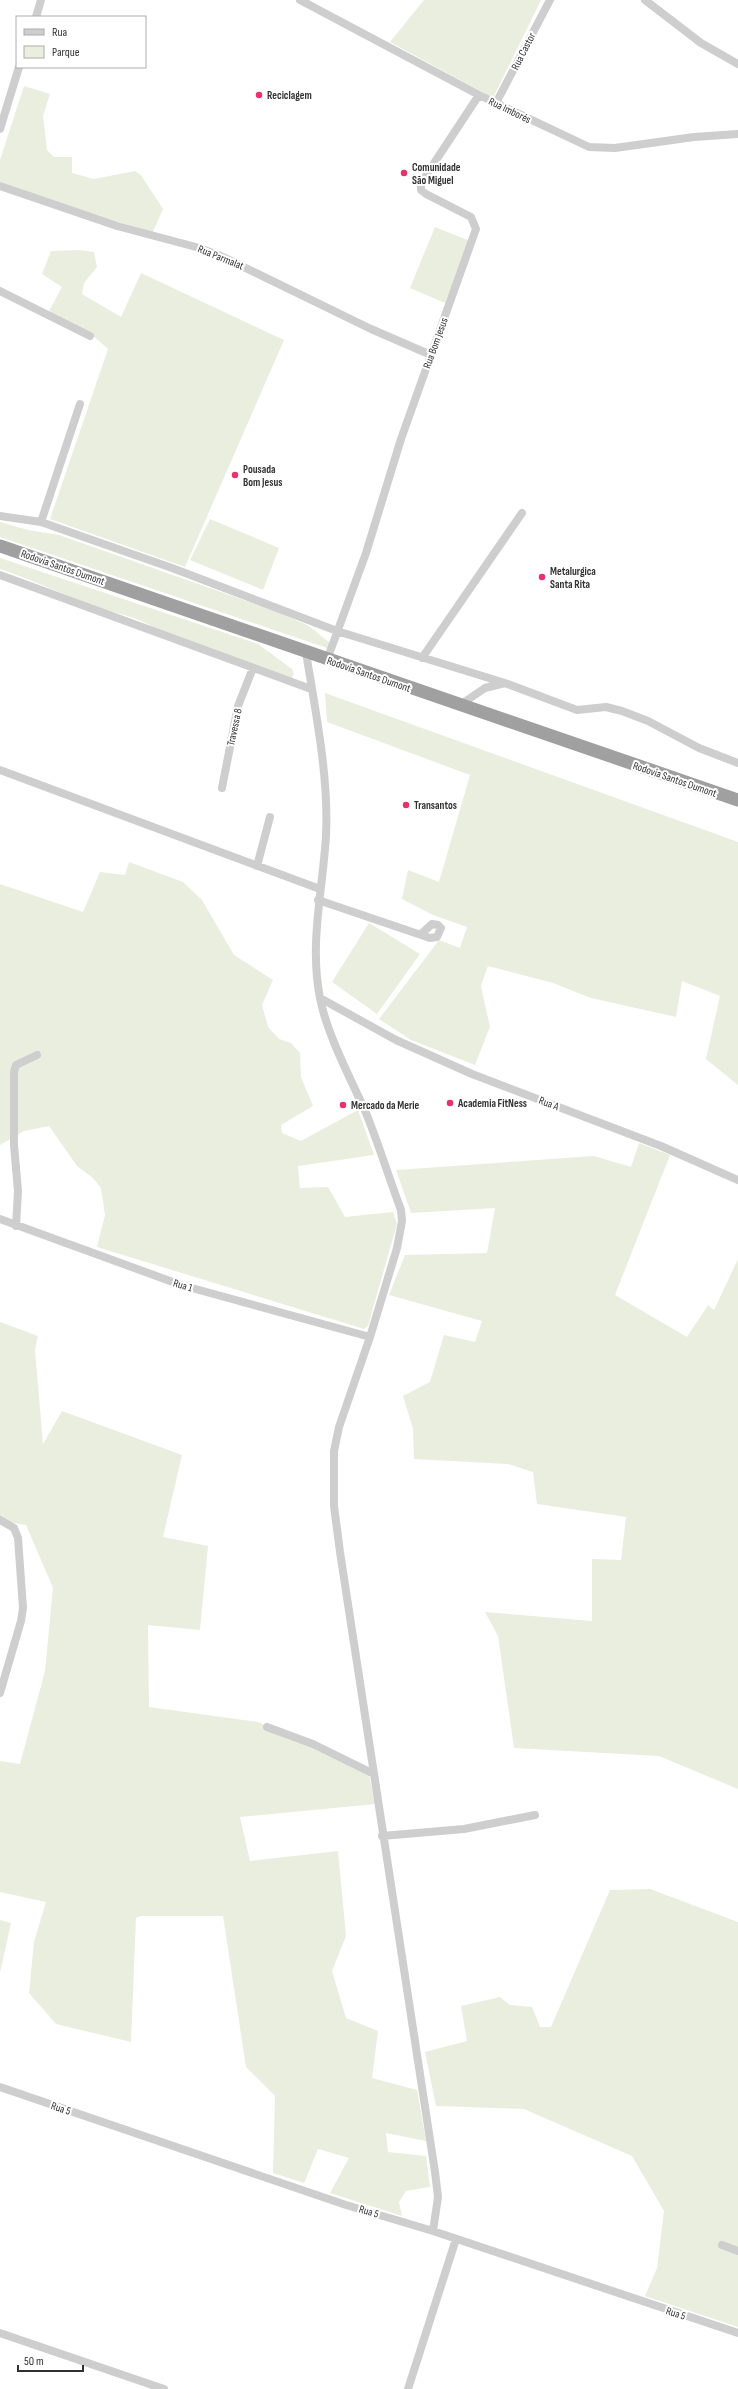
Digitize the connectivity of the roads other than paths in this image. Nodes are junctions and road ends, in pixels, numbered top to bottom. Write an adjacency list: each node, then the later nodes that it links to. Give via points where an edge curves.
1 (41, 0): 5 (street)
2 (300, 0): 8 (street, Rua Imborés)
3 (550, 0): 9 (street, Rua Castor)
4 (645, 0): 6 (street, via 701,43)
5 (36, 16)
6 (738, 64)
7 (19, 68): 10 (street)
8 (479, 95): 9 (street, Rua Imborés); 15 (street, Rua Bom Jesus, via 420,187 426,194 467,214 475,224)
9 (496, 103): 11 (street, Rua Imborés, via 572,141 596,148)
10 (0, 129)
11 (738, 134)
12 (0, 186): 15 (street, Rua Parmalat, via 124,228 196,246 219,255 371,329)
13 (0, 291): 14 (street)
14 (90, 336)
15 (431, 355): 22 (street, Rua Bom Jesus, via 401,439 366,553)
16 (80, 404): 19 (street)
17 (522, 513): 24 (street)
18 (0, 516): 19 (street)
19 (41, 522): 22 (street, via 186,573)
20 (0, 546): 23 (highway, Rodovia Santos Dumont)
21 (0, 575): 26 (street)
22 (337, 631): 24 (street); 25 (street, Rua Bom Jesus)
23 (306, 652): 25 (highway, Rodovia Santos Dumont); 28 (street)
24 (422, 658): 27 (street)
25 (327, 660): 29 (highway, Rodovia Santos Dumont)
26 (253, 668): 28 (street); 32 (street, Travessa 8, via 238,706)
27 (505, 683): 29 (street, via 485,688); 30 (street, via 577,710 606,707 622,711 648,721 699,748)
28 (311, 689): 36 (street, via 326,806 326,835)
29 (460, 705): 33 (highway, Rodovia Santos Dumont)
30 (738, 763)
31 (0, 770): 35 (street)
32 (222, 788)
33 (738, 800)
34 (270, 817): 35 (street)
35 (257, 866): 36 (street)
36 (320, 888): 37 (street)
37 (318, 900): 38 (street); 39 (street, via 315,952)
38 (421, 934)
39 (320, 998): 41 (street, Rua A, via 396,1040 472,1074 661,1146); 44 (street, via 401,1210 399,1239)
40 (37, 1055): 43 (street, via 16,1065 14,1072 14,1145 18,1191)
41 (738, 1180)
42 (0, 1219): 43 (street, Rua 1)
43 (16, 1226): 44 (street, Rua 1, via 181,1284)
44 (370, 1337): 48 (street, via 339,1427 333,1474 340,1552)
45 (0, 1520): 46 (street, via 14,1528 18,1538 23,1608)
46 (0, 1693)
47 (267, 1727): 48 (street, via 313,1744)
48 (374, 1774): 50 (street)
49 (535, 1815): 50 (street, via 464,1829)
50 (382, 1836): 52 (street, via 436,2172 438,2197)
51 (0, 2087): 52 (street, Rua 5)
52 (433, 2231): 53 (street, Rua 5)
53 (456, 2239): 56 (street, Rua 5); 59 (street)
54 (722, 2245): 55 (street)
55 (738, 2251)
56 (738, 2333)
57 (0, 2334): 58 (street)
58 (164, 2389)
59 (408, 2389)

